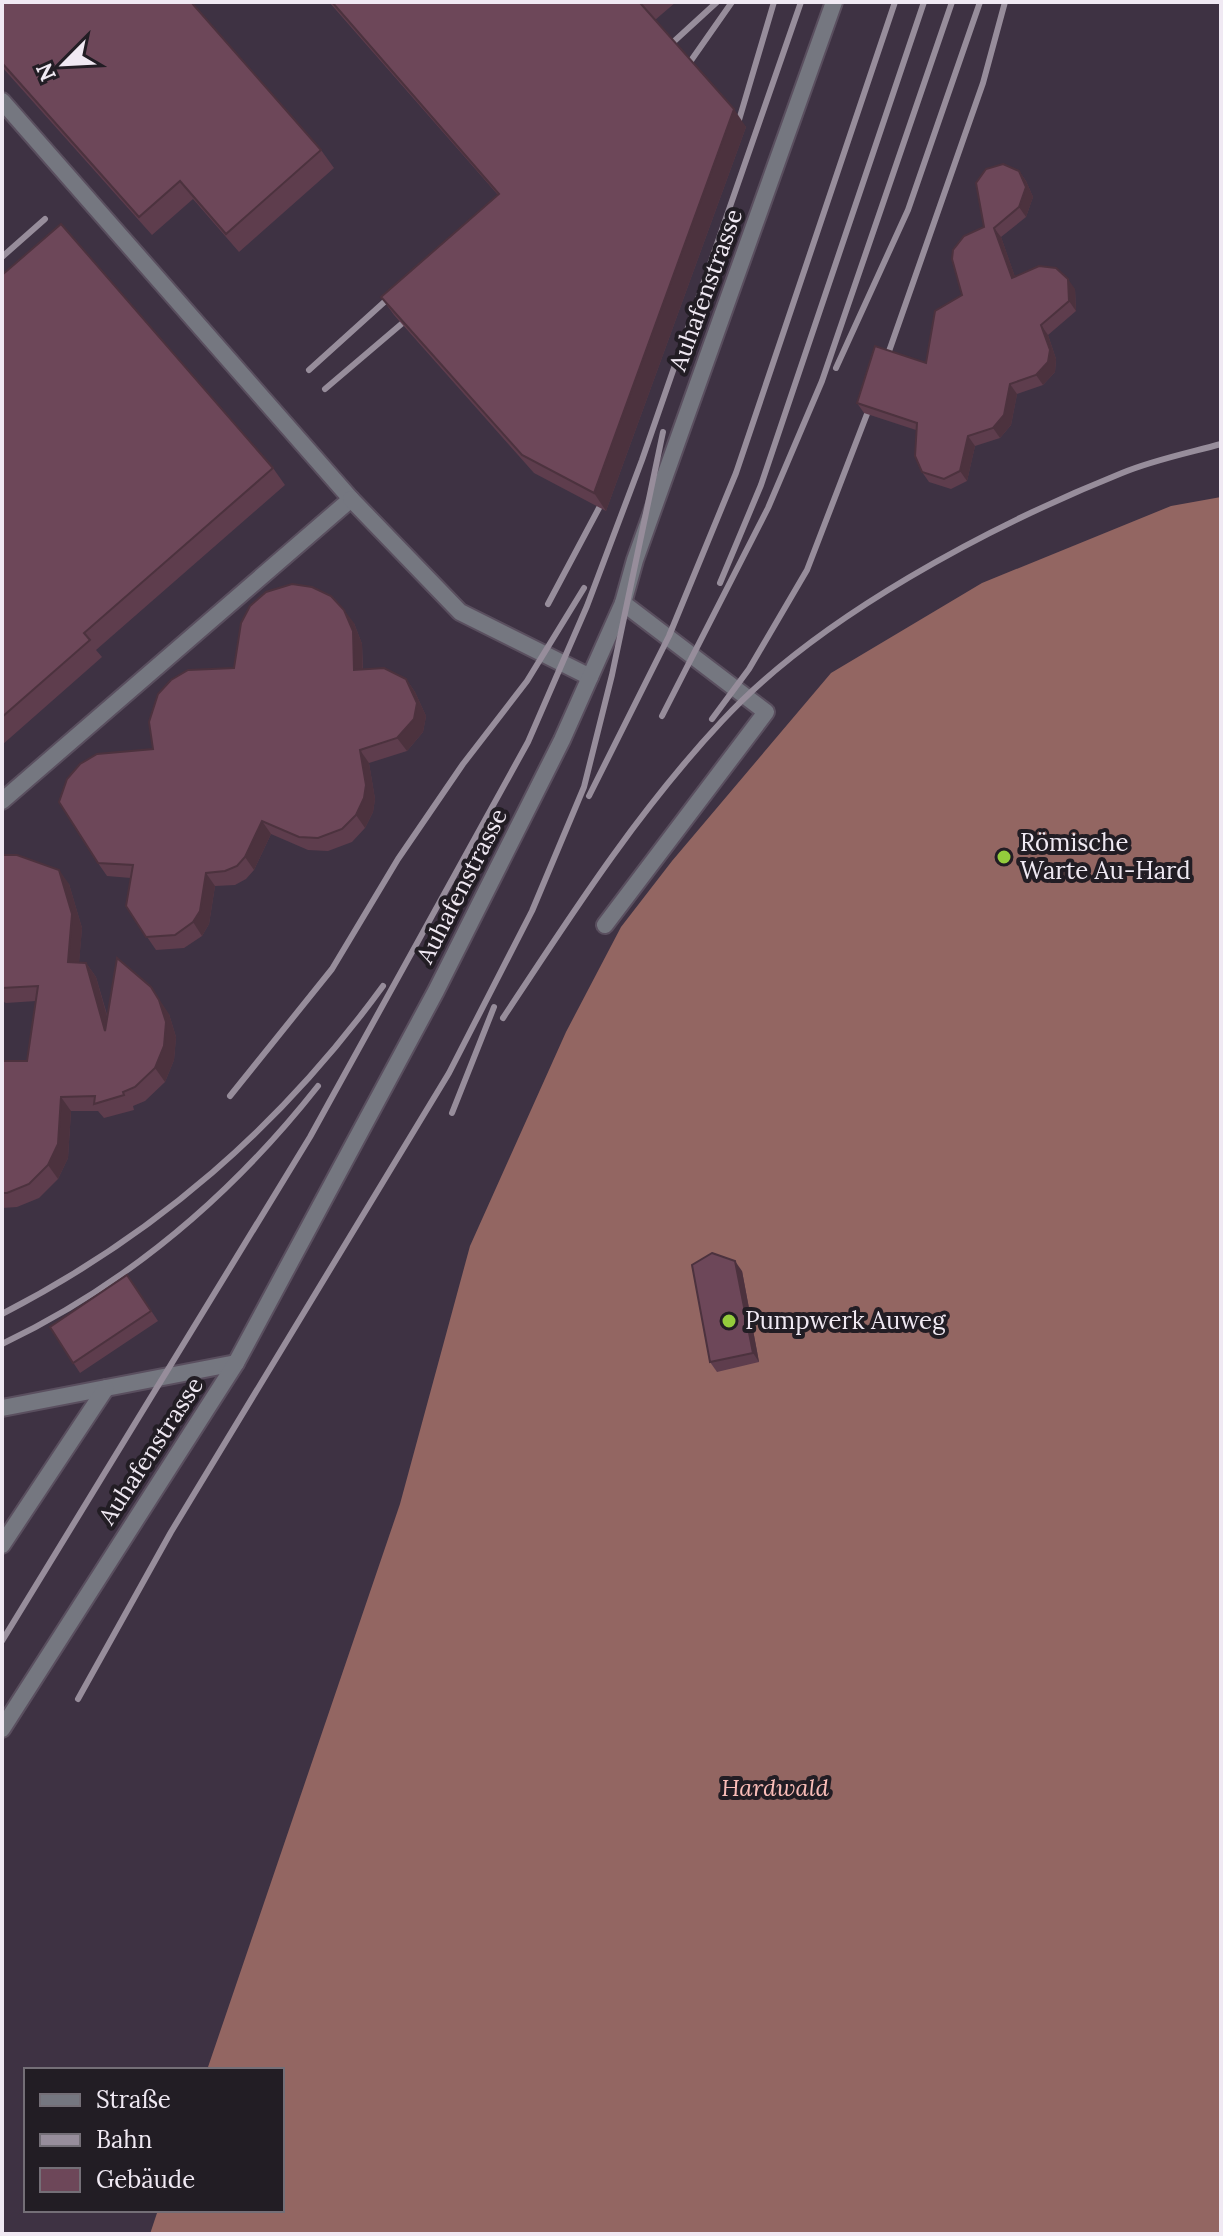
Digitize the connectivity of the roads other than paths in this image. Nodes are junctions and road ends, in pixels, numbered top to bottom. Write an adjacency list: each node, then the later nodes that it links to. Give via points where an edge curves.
1 (834, 2): 4 (street, Auhafenstrasse)
2 (2, 101): 3 (street)
3 (351, 499): 5 (street, via 460,612); 6 (street)
4 (623, 603): 5 (street, Auhafenstrasse); 7 (street, via 766,712)
5 (590, 677): 8 (street, Auhafenstrasse, via 436,991)
6 (2, 801)
7 (605, 925)
8 (236, 1363): 9 (street); 12 (street, Auhafenstrasse)
9 (106, 1388): 10 (street); 11 (street)
10 (2, 1408)
11 (2, 1545)
12 (2, 1729)

